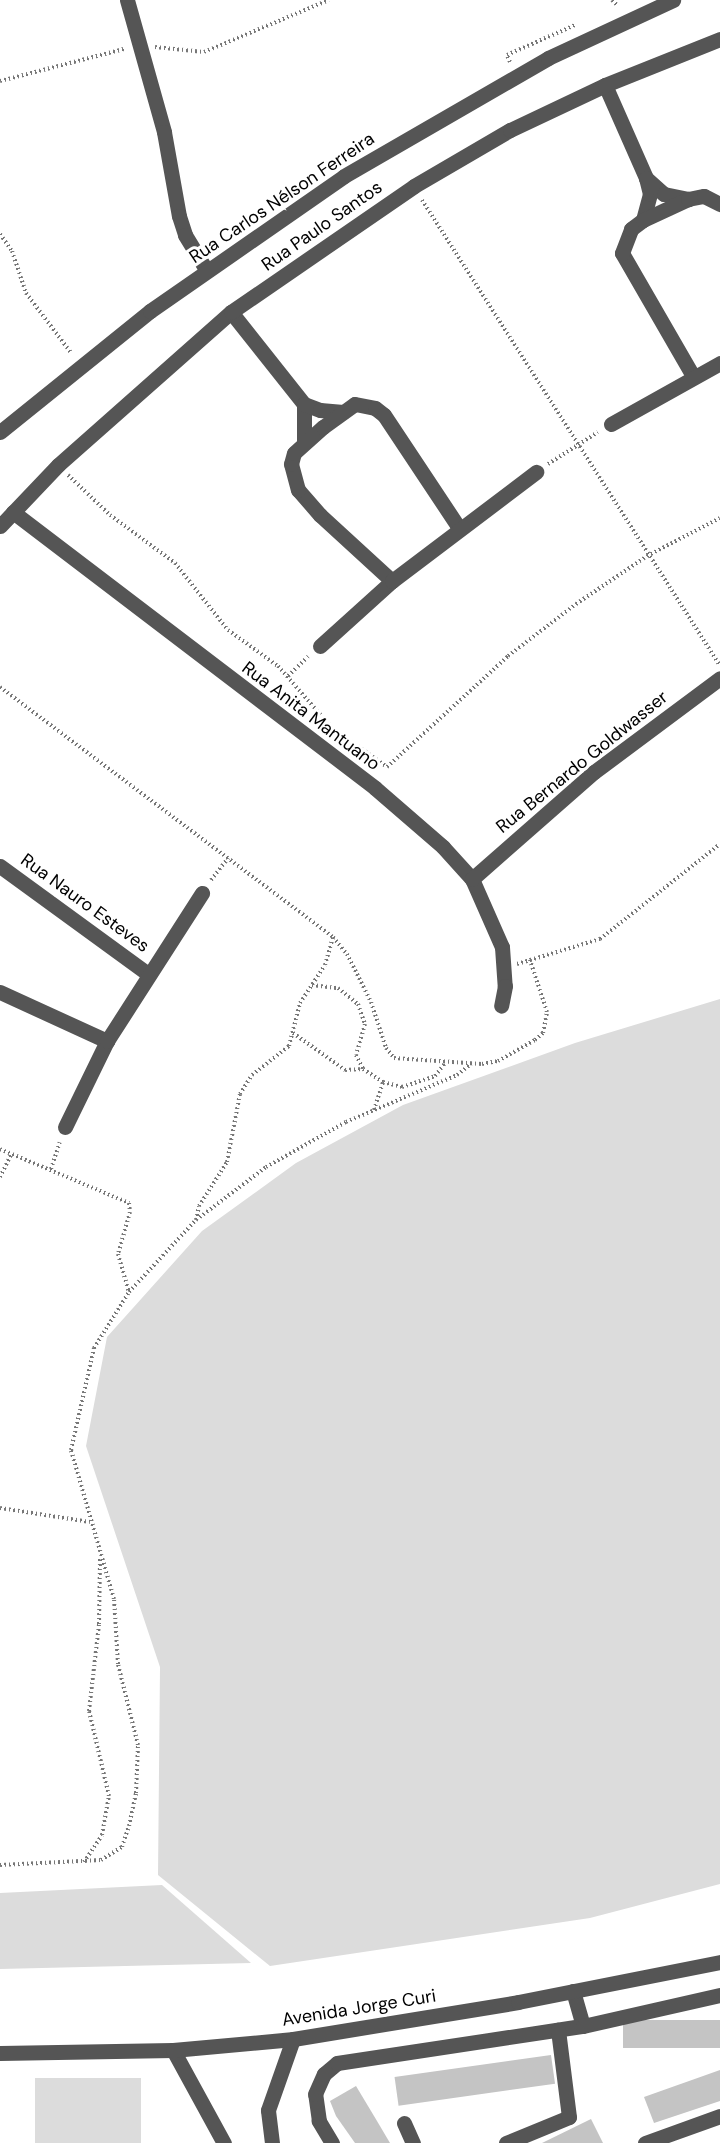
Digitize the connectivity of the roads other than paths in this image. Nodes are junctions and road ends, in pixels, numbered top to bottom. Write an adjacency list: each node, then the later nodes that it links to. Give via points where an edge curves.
1 (126, 0): 9 (street, via 164,132 179,216)
2 (673, 0): 9 (street, Rua Carlos Nélson Ferreira, via 548,58 344,176)
3 (720, 39): 4 (street, Rua Paulo Santos)
4 (605, 85): 5 (street); 10 (street, Rua Paulo Santos, via 510,130 414,186)
5 (646, 178): 6 (street, via 664,194); 8 (street, via 650,194)
6 (688, 199): 7 (street, via 704,196); 8 (street)
7 (720, 204)
8 (643, 220): 12 (street, via 631,229 622,253)
9 (207, 271): 16 (street, Rua Carlos Nélson Ferreira)
10 (231, 312): 13 (street); 19 (street, Rua Paulo Santos, via 58,465)
11 (720, 363): 12 (street)
12 (693, 376): 15 (street)
13 (304, 404): 14 (street); 17 (street)
14 (342, 412): 17 (street); 21 (street, via 364,404 384,415)
15 (611, 424)
16 (0, 432)
17 (304, 442): 22 (street, via 294,453 291,464 298,490)
18 (536, 472): 21 (street)
19 (13, 512): 20 (street, Rua Paulo Santos); 26 (street, Rua Anita Mantuano, via 413,818)
20 (0, 526)
21 (459, 528): 22 (street)
22 (392, 581): 23 (street)
23 (320, 646)
24 (720, 678): 26 (street, Rua Bernardo Goldwasser, via 594,772)
25 (0, 866): 28 (street, Rua Nauro Esteves)
26 (472, 879): 30 (street, Rua Anita Mantuano, via 502,947 505,967)
27 (202, 893): 28 (street)
28 (147, 973): 31 (street)
29 (0, 992): 31 (street)
30 (501, 1006)
31 (107, 1041): 32 (street)
32 (65, 1127)
33 (720, 1962): 34 (street, Avenida Jorge Curi)
34 (573, 1991): 36 (street); 38 (street, Avenida Jorge Curi)
35 (720, 1995): 36 (street)
36 (583, 2026): 37 (street)
37 (558, 2030): 45 (street, via 337,2064 324,2074 315,2094 319,2121); 47 (street, via 569,2117)
38 (292, 2039): 39 (street, Avenida Jorge Curi); 44 (street, via 268,2110)
39 (173, 2050): 40 (street, Avenida Jorge Curi); 43 (street)
40 (0, 2053)
41 (720, 2116): 48 (street)
42 (404, 2123): 46 (street)
43 (224, 2143)
44 (272, 2143)
45 (332, 2143)
46 (413, 2143)
47 (506, 2143)
48 (645, 2143)

